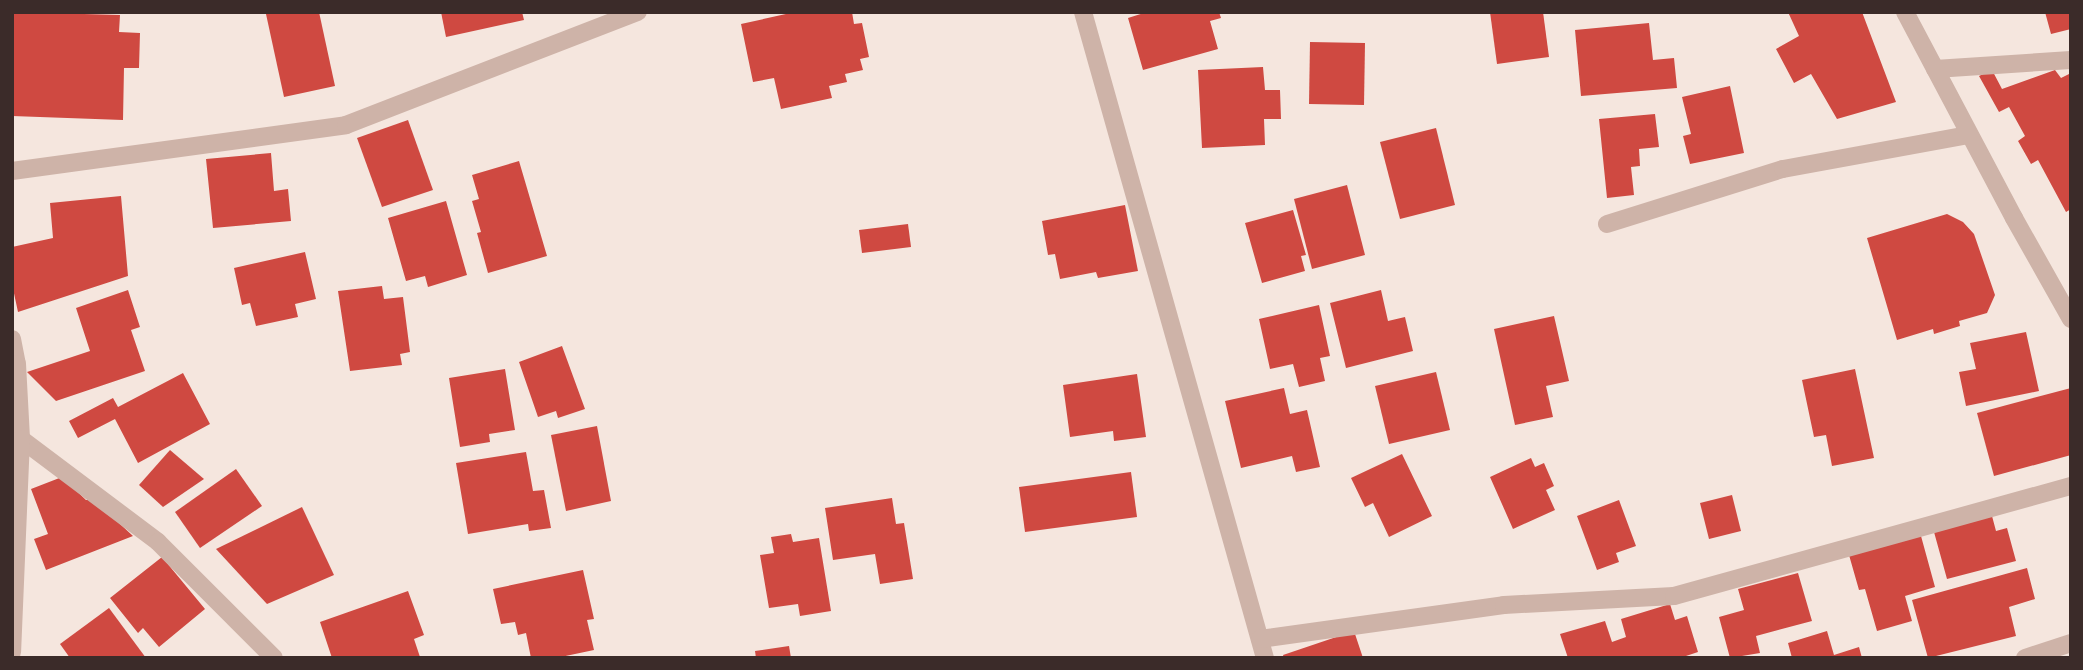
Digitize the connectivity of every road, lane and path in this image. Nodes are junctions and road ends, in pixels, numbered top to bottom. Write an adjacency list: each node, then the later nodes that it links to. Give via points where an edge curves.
1 (638, 12): 7 (street, via 346,125)
2 (1083, 12): 13 (street)
3 (1905, 12): 5 (street)
4 (2071, 60): 5 (street)
5 (1935, 69): 6 (street)
6 (1969, 135): 8 (street, via 1783,169); 9 (street)
7 (12, 171)
8 (1607, 224)
9 (2071, 319)
10 (12, 339): 11 (street)
11 (21, 439): 15 (street); 16 (street, via 158,542)
12 (2071, 486): 13 (street, via 1674,596 1504,605)
13 (1260, 639): 17 (street)
14 (2071, 643): 18 (street)
15 (12, 652)
16 (274, 658)
17 (1265, 658)
18 (2025, 658)

